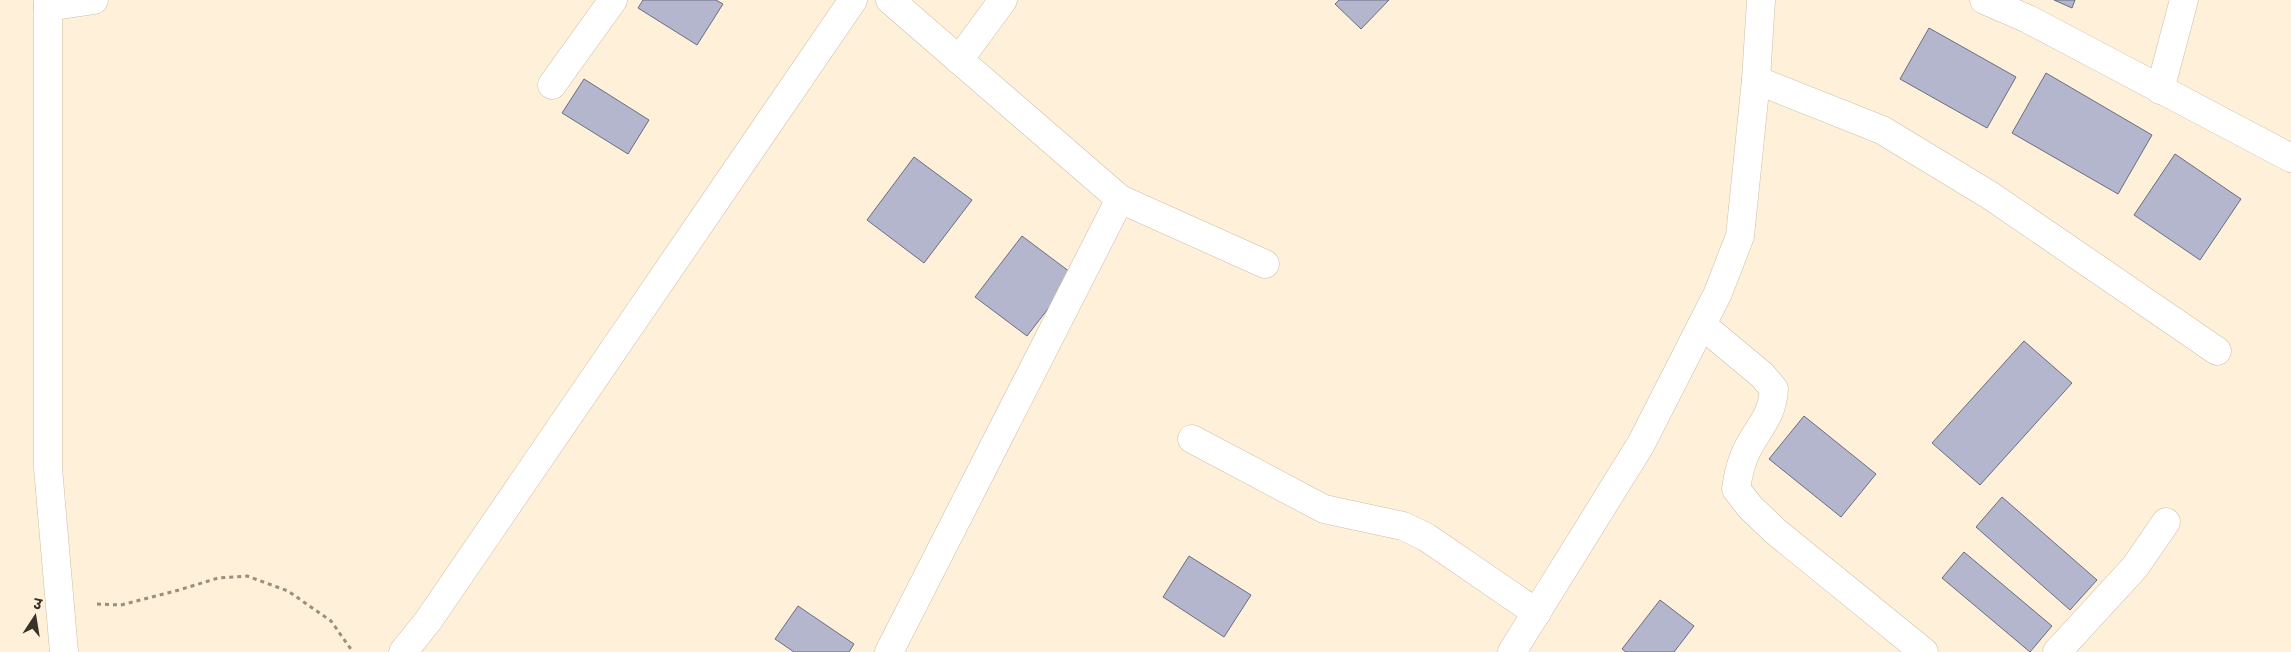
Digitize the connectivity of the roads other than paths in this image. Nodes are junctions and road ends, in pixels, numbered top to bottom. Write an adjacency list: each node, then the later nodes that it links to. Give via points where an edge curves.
1 (94, 0): 9 (street)
2 (613, 0): 12 (street)
3 (852, 0): 23 (street, via 434,613)
4 (890, 0): 10 (street)
5 (1003, 0): 10 (street)
6 (1761, 0): 11 (street)
7 (1984, 0): 13 (street, via 2028,19)
8 (2184, 0): 13 (street)
9 (48, 3): 22 (street, via 48,468)
10 (959, 60): 15 (street)
11 (1756, 80): 17 (street, via 1740,236); 18 (street, via 1882,130 1991,196)
12 (552, 85)
13 (2160, 90): 14 (street)
14 (2291, 158)
15 (1120, 199): 16 (street); 24 (street)
16 (1265, 264)
17 (1702, 325): 21 (street, via 1641,444); 26 (street, via 1774,389 1773,407 1747,449 1738,472 1736,489 1775,531)
18 (2217, 351)
19 (1192, 439): 21 (street, via 1324,509 1403,526 1426,537)
20 (2166, 522): 27 (street, via 2136,567)
21 (1537, 612): 25 (street)
22 (64, 652)
23 (403, 652)
24 (889, 652)
25 (1512, 652)
26 (1924, 652)
27 (2057, 652)

